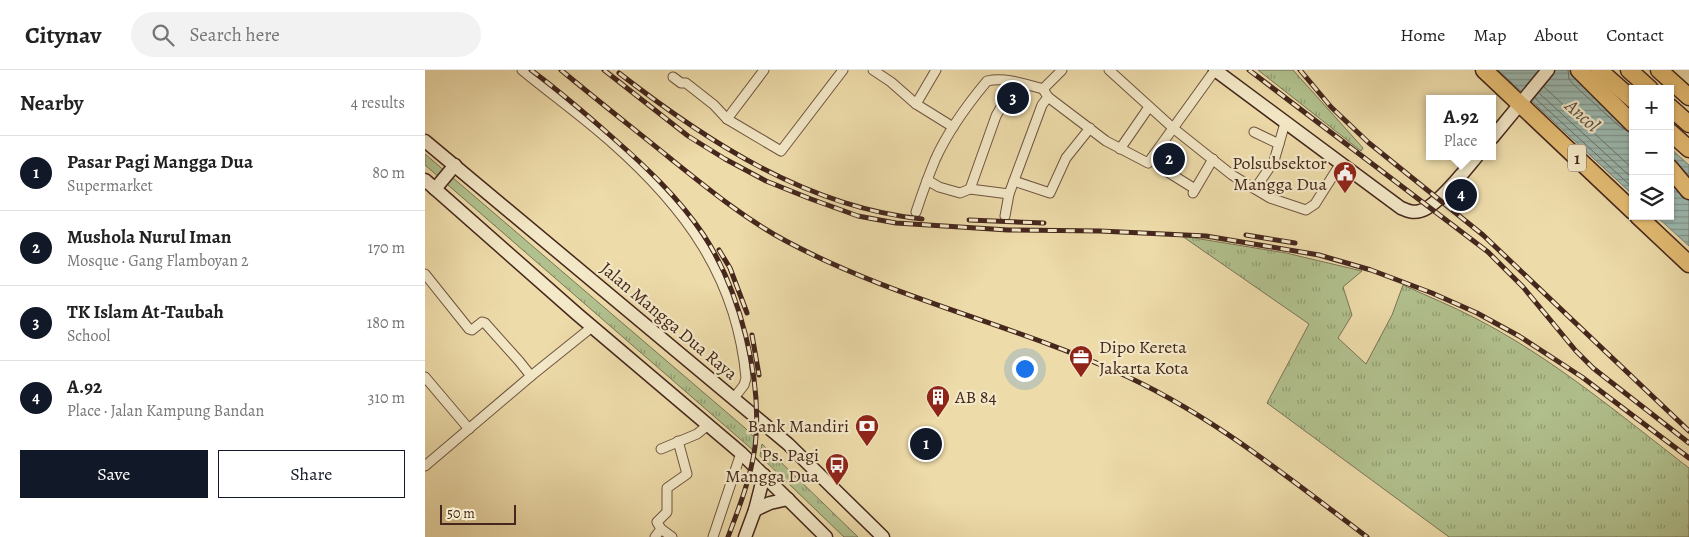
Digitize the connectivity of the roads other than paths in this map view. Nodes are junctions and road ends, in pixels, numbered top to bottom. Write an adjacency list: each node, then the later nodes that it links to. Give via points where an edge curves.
1 (522, 70): 66 (street, via 611,141 656,185 700,240 725,288 740,335 746,378 745,385)
2 (764, 70): 29 (street)
3 (843, 70): 29 (street, via 781,151)
4 (873, 70): 25 (street)
5 (936, 70): 25 (street)
6 (1062, 70): 20 (street)
7 (1109, 70): 26 (street)
8 (1215, 70): 31 (main road); 35 (street)
9 (1484, 70): 24 (highway, 1)
10 (1548, 70): 24 (main road)
11 (1579, 70): 30 (highway)
12 (1599, 70): 21 (highway)
13 (1629, 70): 18 (highway)
14 (1645, 70): 19 (highway)
15 (1659, 70): 23 (highway)
16 (673, 77): 29 (street, via 686,83)
17 (1015, 82): 20 (street); 33 (street, via 988,80); 52 (street, via 997,116)
18 (1646, 85)
19 (1662, 85)
20 (1046, 93): 34 (street); 51 (street)
21 (1629, 96)
22 (1674, 96): 27 (highway)
23 (1689, 97)
24 (1523, 102): 37 (main road); 57 (highway, 1)
25 (916, 104): 33 (street)
26 (1149, 107): 35 (street); 42 (street)
27 (1689, 109)
28 (1674, 111): 32 (highway)
29 (727, 118)
30 (1629, 120)
31 (1285, 123): 40 (street); 46 (main road)
32 (1689, 124)
33 (953, 127): 50 (street)
34 (1090, 128): 42 (street); 51 (street, via 1066,158 1050,194)
35 (1173, 128): 43 (street); 44 (street)
36 (1253, 132): 40 (street)
37 (1496, 133)
38 (1674, 135): 41 (highway)
39 (425, 141): 47 (main road, Jalan Mangga Dua Raya)
40 (1279, 144): 54 (street, via 1274,161)
41 (1689, 148)
42 (1120, 149): 43 (street, via 1147,163)
43 (1154, 155): 44 (street, via 1163,169 1194,191)
44 (1213, 159): 54 (street)
45 (1473, 160): 46 (main road, via 1443,194 1422,211 1411,212)
46 (1341, 163): 54 (street, via 1315,204 1306,210 1277,201)
47 (455, 166): 53 (main road); 66 (main road, Jalan Mangga Dua Raya)
48 (1674, 173): 55 (highway)
49 (425, 180): 53 (main road)
50 (927, 180): 52 (street, via 960,193); 58 (street)
51 (1014, 182): 56 (street)
52 (970, 188): 56 (street)
53 (435, 189): 63 (main road)
54 (1255, 189)
55 (1689, 191)
56 (1009, 194): 59 (street)
57 (1629, 207)
58 (916, 212)
59 (1005, 216)
60 (1642, 220): 61 (highway)
61 (1689, 264)
62 (425, 274): 64 (street, via 469,329 473,330 485,322)
63 (592, 327): 64 (street); 67 (main road)
64 (531, 376): 68 (street)
65 (427, 382): 68 (street)
66 (734, 398): 82 (main road, Jalan Mangga Dua Raya, via 789,444)
67 (708, 425): 69 (street, via 697,434); 71 (main road)
68 (469, 429): 72 (street)
69 (678, 441): 70 (street); 76 (street, via 687,474 667,488 667,512 657,522)
70 (661, 449)
71 (741, 452): 73 (main road); 79 (street)
72 (425, 466)
73 (764, 475): 74 (main road); 75 (main road)
74 (788, 499): 75 (main road); 81 (main road)
75 (755, 510): 80 (main road)
76 (661, 529): 77 (street); 78 (street)
77 (655, 537)
78 (672, 537)
79 (713, 537)
80 (745, 537)
81 (826, 537)
82 (883, 537)

